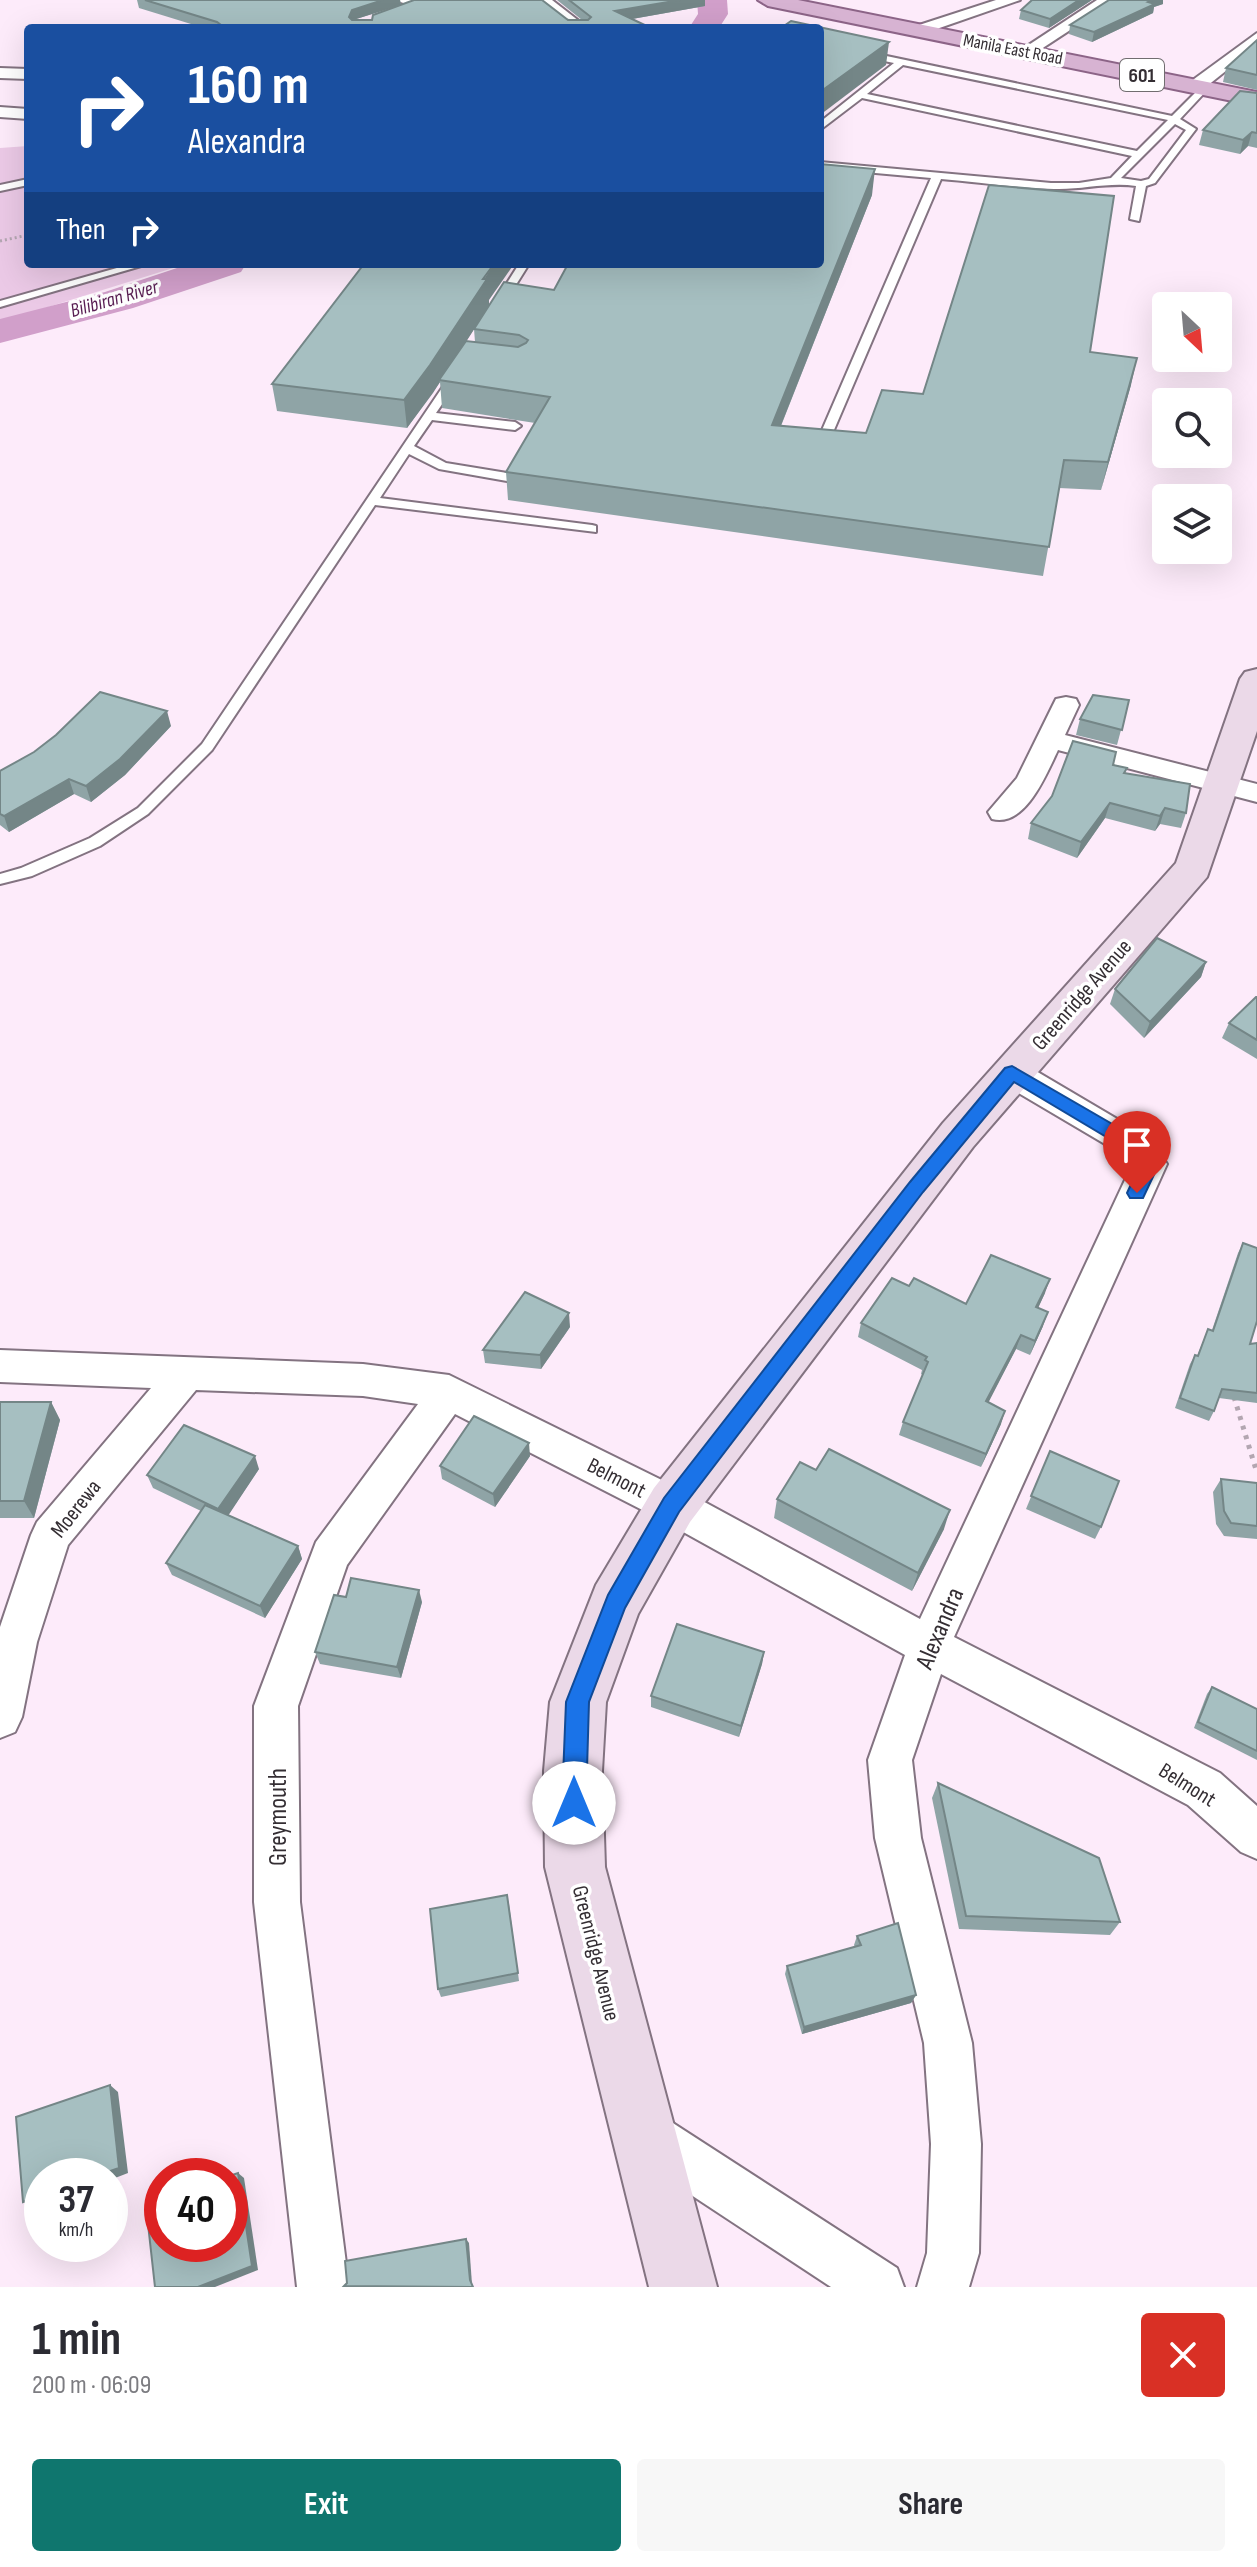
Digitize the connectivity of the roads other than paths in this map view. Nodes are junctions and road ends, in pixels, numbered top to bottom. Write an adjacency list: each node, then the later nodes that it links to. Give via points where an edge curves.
1 (399, 0): 6 (lane, via 419,4)
2 (542, 0): 7 (street)
3 (768, 0): 8 (main road, Manila East Road / 601)
4 (1012, 0): 8 (street)
5 (1108, 0): 11 (street)
6 (401, 10)
7 (575, 24)
8 (919, 30): 11 (main road, Manila East Road / 601)
9 (1257, 38): 15 (street)
10 (824, 46): 12 (lane)
11 (1026, 52): 15 (main road, Manila East Road / 601)
12 (901, 62): 16 (lane); 20 (lane)
13 (0, 73): 14 (street)
14 (24, 74)
15 (1200, 87): 17 (main road, Manila East Road / 601); 20 (lane)
16 (861, 95): 21 (lane); 22 (lane)
17 (1257, 99)
18 (0, 112): 19 (street)
19 (24, 114)
20 (1174, 119): 22 (lane); 27 (lane, via 1191,129 1152,181)
21 (824, 124)
22 (1140, 155): 25 (lane)
23 (824, 165): 24 (lane)
24 (937, 176): 25 (lane, via 1051,186); 38 (lane)
25 (1114, 180): 27 (lane)
26 (24, 183): 28 (lane)
27 (1141, 184): 29 (lane)
28 (0, 188)
29 (1135, 219)
30 (129, 268): 32 (lane)
31 (522, 268): 33 (lane)
32 (0, 304)
33 (494, 312)
34 (465, 361): 35 (lane)
35 (429, 416): 36 (lane); 37 (lane)
36 (515, 426)
37 (408, 448): 39 (lane, via 443,466); 40 (lane)
38 (819, 451)
39 (507, 477)
40 (372, 501): 41 (lane); 47 (lane, via 207,747 143,811 95,842)
41 (592, 529)
42 (1257, 679): 45 (street, Greenridge Avenue)
43 (1066, 705): 44 (street)
44 (1051, 740): 45 (street); 46 (street, via 1029,782)
45 (1240, 789): 48 (street, Greenridge Avenue, via 1193,868)
46 (1002, 812)
47 (0, 879)
48 (1012, 1073): 52 (street, Greenridge Avenue, via 916,1187); 53 (street, Alexandra, via 1139,1148 1150,1164)
49 (0, 1366): 50 (street, Belmont)
50 (188, 1372): 51 (street, Belmont, via 363,1380); 54 (street, Moerewa, via 51,1535 16,1642)
51 (449, 1392): 52 (street, Belmont); 57 (street, Greymouth, via 330,1555 276,1706 277,1902)
52 (672, 1505): 53 (street, Belmont); 56 (street, Greenridge Avenue, via 615,1603 578,1702 573,1771 575,1867)
53 (929, 1646): 55 (street, Belmont, via 1204,1789); 60 (street, Alexandra, via 890,1760 898,1838 948,2043 956,2144 953,2253)
54 (0, 1717)
55 (1257, 1836)
56 (643, 2134): 58 (street, Greenridge Avenue); 59 (street)
57 (323, 2287)
58 (683, 2287)
59 (878, 2287)
60 (943, 2287)

